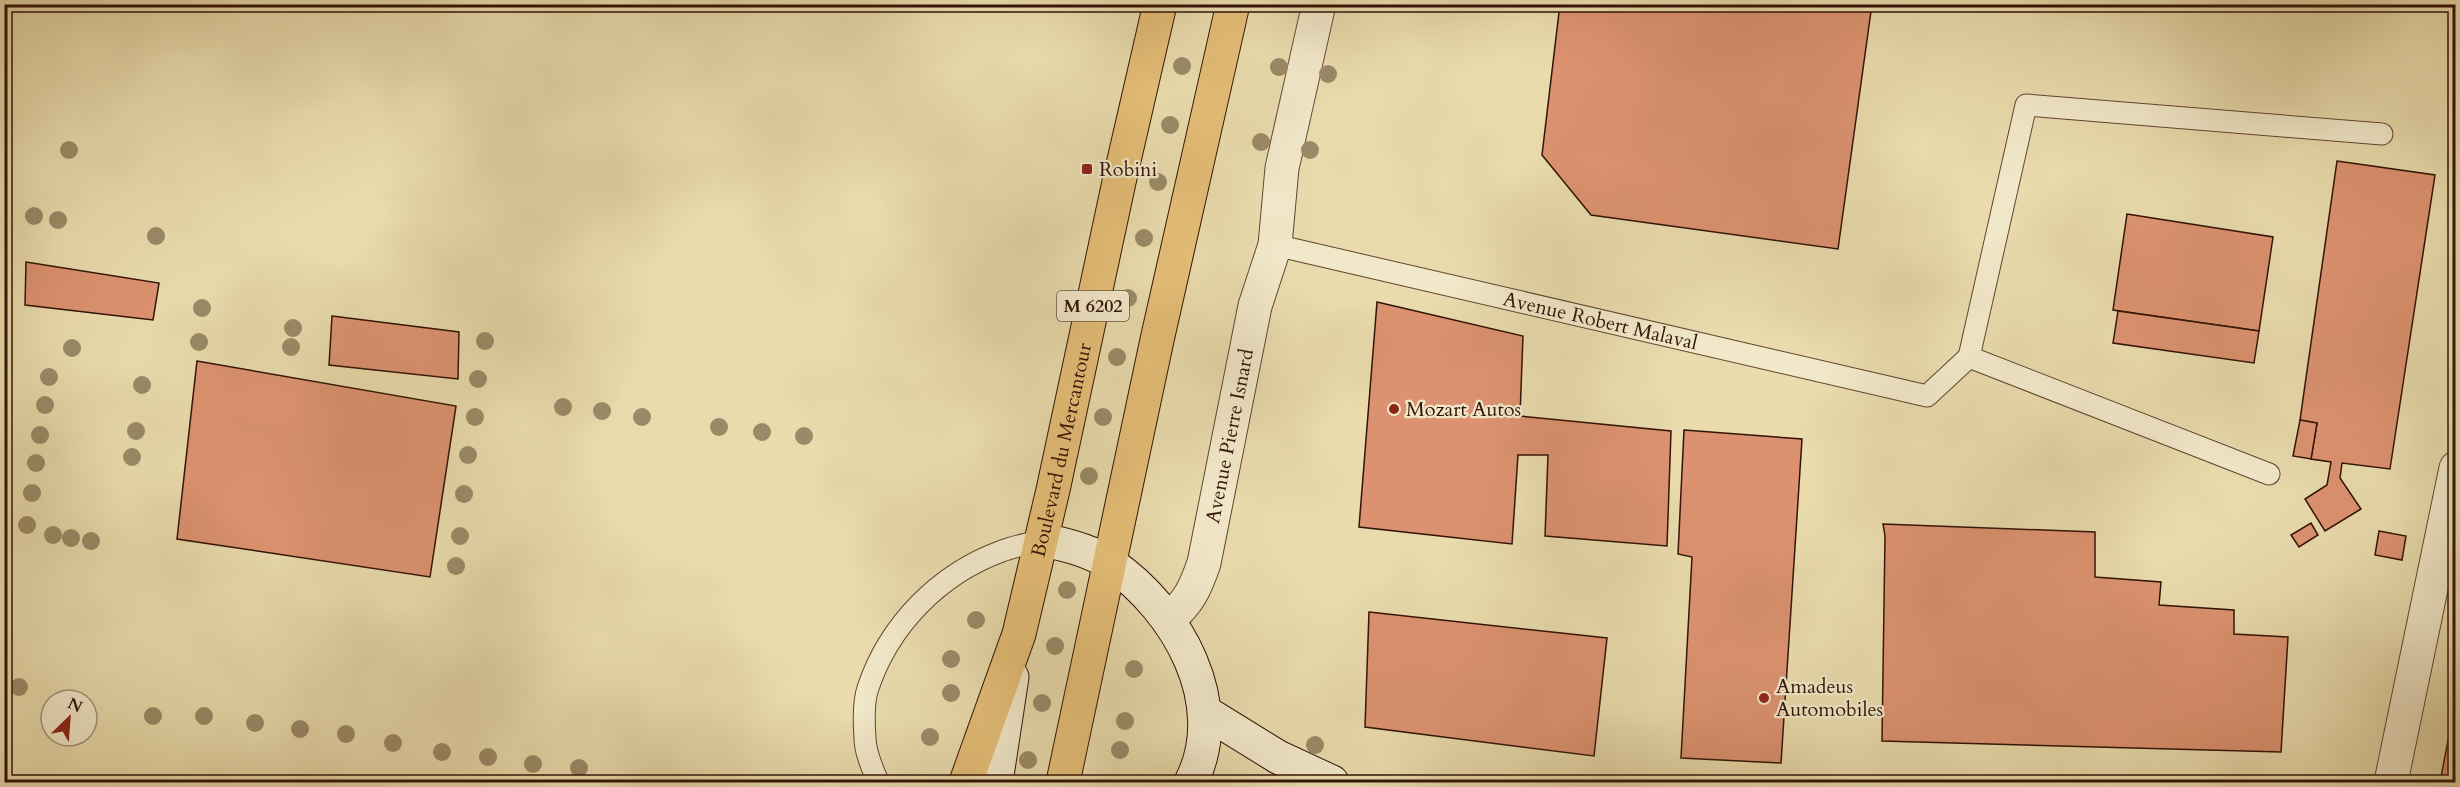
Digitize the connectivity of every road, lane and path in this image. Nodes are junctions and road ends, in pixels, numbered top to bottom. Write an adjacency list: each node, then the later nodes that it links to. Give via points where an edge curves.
1 (1160, 4): 9 (main road, Boulevard du Mercantour / M 6202)
2 (1233, 4): 10 (main road)
3 (1319, 4): 5 (street, Avenue Pierre Isnard, via 1282,168)
4 (2382, 134): 6 (lane, via 2026,105)
5 (1275, 245): 6 (lane, Avenue Robert Malaval, via 1927,396); 11 (street, Avenue Pierre Isnard, via 1255,306 1204,563 1185,605)
6 (1969, 357): 8 (lane)
7 (2456, 468): 20 (street)
8 (2269, 474)
9 (1042, 540): 10 (street, via 1069,545); 12 (main road, Boulevard du Mercantour / M 6202); 14 (lane, via 1002,551 970,566 912,610 886,646 867,690 864,741)
10 (1109, 563): 11 (street, via 1156,603); 17 (main road)
11 (1168, 620): 13 (street, via 1187,651)
12 (1019, 634): 15 (main road, Boulevard du Mercantour / M 6202); 16 (street)
13 (1205, 712): 18 (street, via 1203,750); 19 (street, via 1278,757)
14 (878, 783)
15 (966, 783)
16 (996, 783)
17 (1063, 783)
18 (1191, 783)
19 (1332, 783)
20 (2391, 783)

